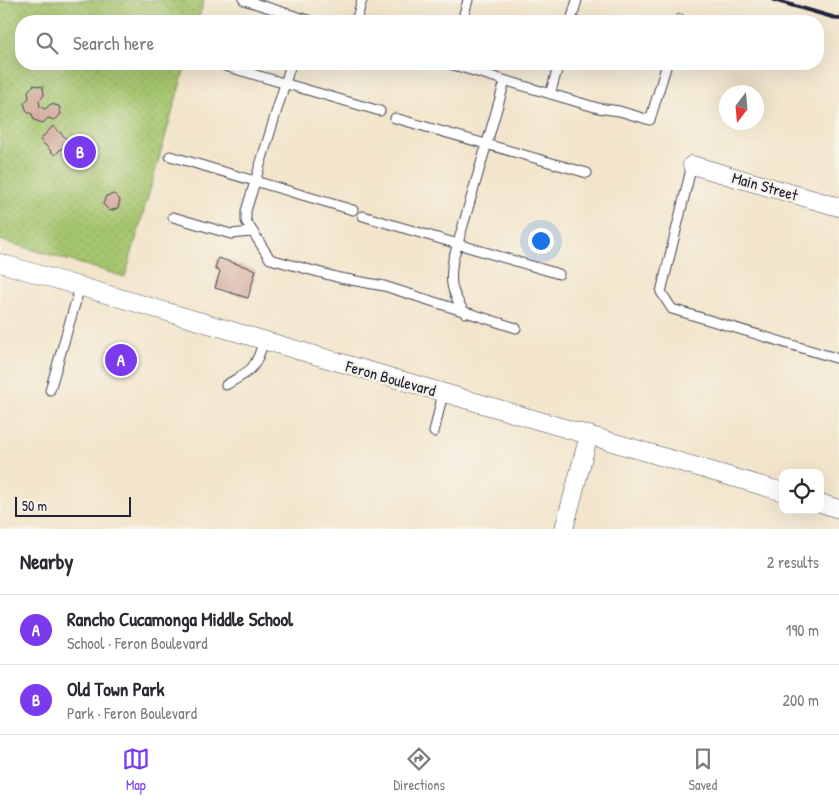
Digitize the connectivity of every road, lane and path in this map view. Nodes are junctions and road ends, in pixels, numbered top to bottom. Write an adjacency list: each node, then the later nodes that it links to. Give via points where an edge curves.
1 (362, 0): 6 (lane)
2 (468, 0): 7 (lane)
3 (577, 0): 8 (lane)
4 (249, 1): 5 (lane)
5 (289, 15)
6 (358, 15)
7 (464, 15)
8 (573, 15)
9 (238, 70): 15 (lane)
10 (289, 70): 15 (lane)
11 (469, 70): 14 (lane)
12 (557, 70): 16 (lane)
13 (665, 70): 16 (lane, via 650,120)
14 (505, 81): 16 (lane); 19 (lane)
15 (284, 84): 17 (lane); 23 (lane)
16 (550, 94)
17 (380, 111)
18 (395, 118): 19 (lane)
19 (486, 144): 22 (lane); 29 (lane)
20 (170, 156): 23 (lane)
21 (692, 165): 24 (street, Main Street); 36 (lane, via 661,292 672,309)
22 (587, 173)
23 (255, 181): 25 (lane); 28 (lane, via 246,211)
24 (839, 207)
25 (352, 210)
26 (363, 216): 29 (lane)
27 (173, 217): 28 (lane, via 230,234)
28 (251, 232): 33 (lane, via 270,259 384,286)
29 (458, 244): 31 (lane); 33 (lane, via 451,288)
30 (0, 263): 32 (street, Feron Boulevard)
31 (558, 274)
32 (80, 287): 35 (street, Feron Boulevard); 38 (lane)
33 (465, 313): 34 (lane)
34 (516, 328)
35 (264, 340): 37 (lane, via 256,365); 39 (street, Feron Boulevard)
36 (839, 359)
37 (226, 385)
38 (50, 390)
39 (443, 393): 40 (lane); 41 (street, Feron Boulevard)
40 (434, 432)
41 (589, 436): 42 (street, Feron Boulevard); 45 (street)
42 (779, 491)
43 (824, 504): 44 (street)
44 (839, 509)
45 (564, 529)

